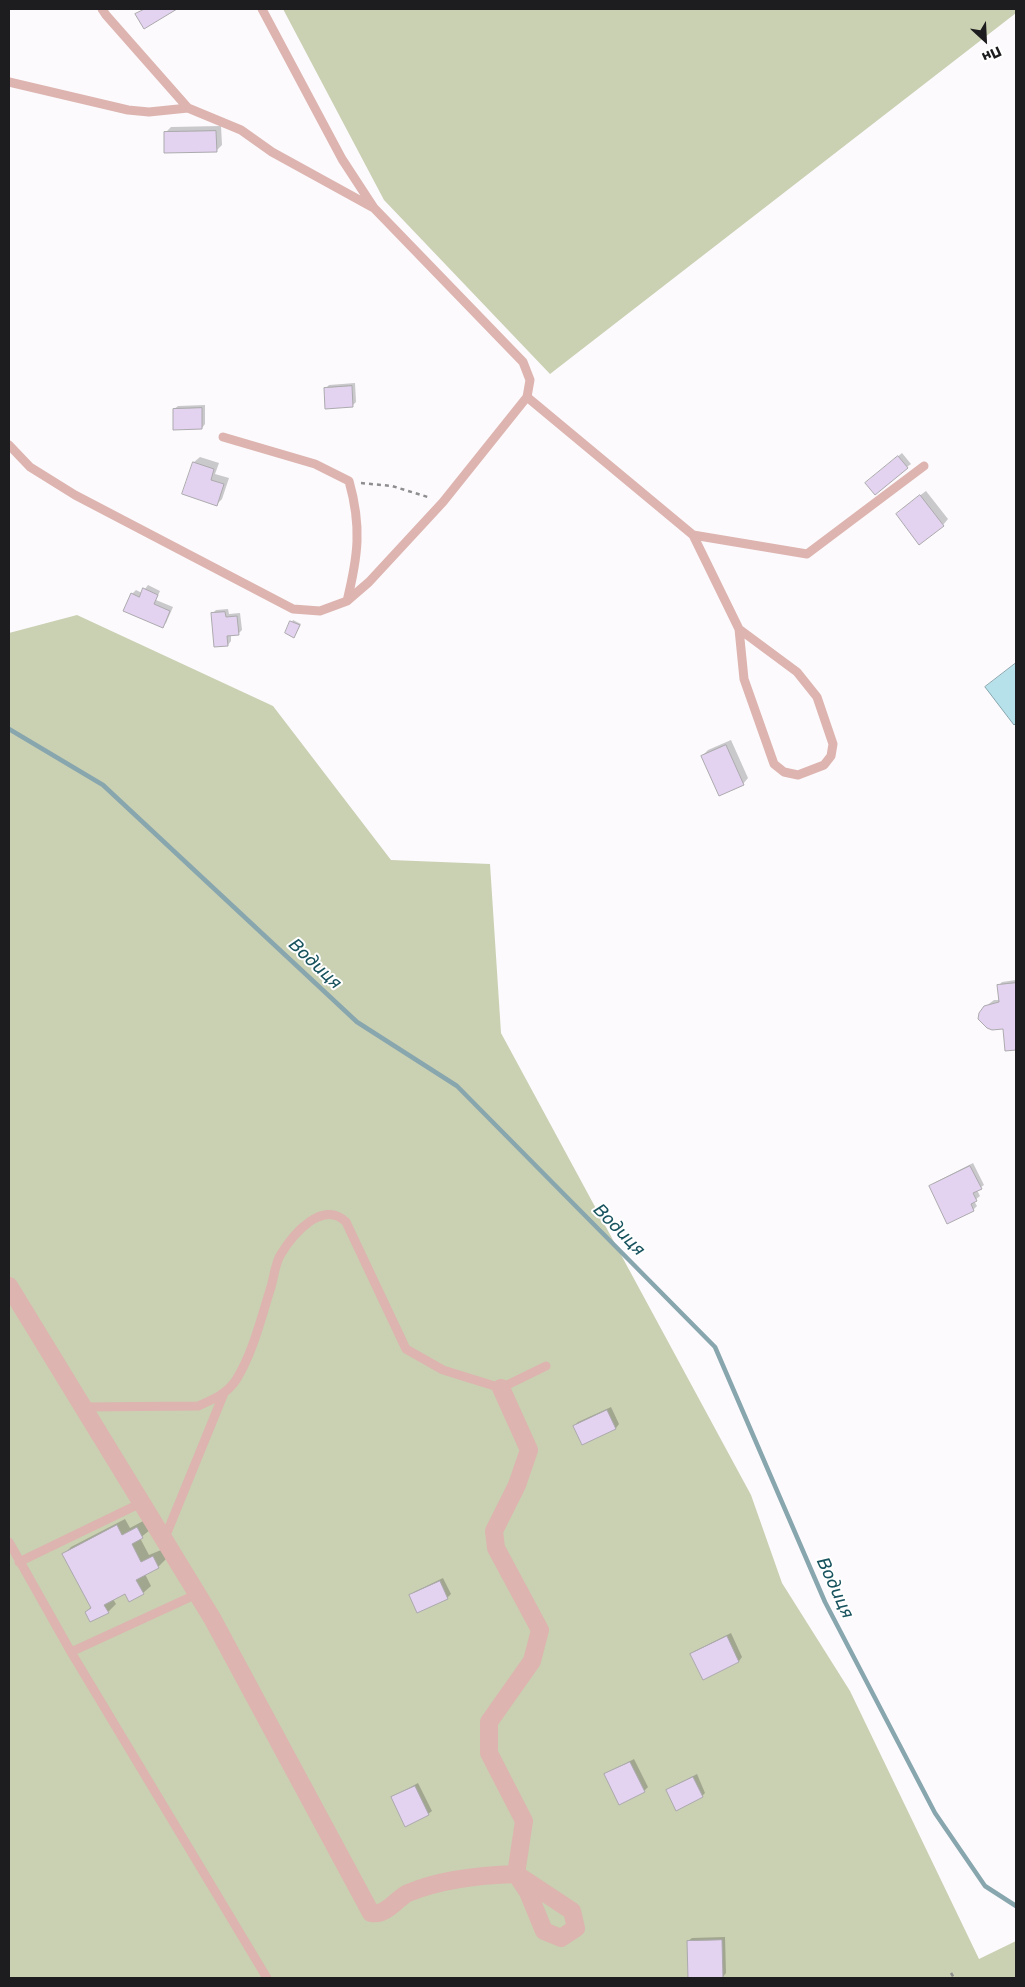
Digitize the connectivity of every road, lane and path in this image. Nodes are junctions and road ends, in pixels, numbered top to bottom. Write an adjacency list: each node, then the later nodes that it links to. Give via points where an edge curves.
1 (102, 9): 4 (lane)
2 (262, 9): 5 (lane, via 342,159)
3 (9, 82): 4 (lane, via 128,110 149,112)
4 (188, 108): 5 (lane, via 241,130 272,152)
5 (374, 208): 6 (lane, via 523,362 530,380)
6 (527, 397): 11 (lane); 12 (lane)
7 (223, 437): 10 (lane, via 316,464)
8 (9, 444): 13 (lane, via 30,467 75,495 293,608 320,611)
9 (924, 466): 12 (lane, via 807,554)
10 (350, 481): 11 (path, via 392,486); 13 (lane, via 358,528 356,561)
11 (443, 502): 13 (lane)
12 (693, 534): 14 (lane)
13 (347, 602)
14 (739, 629): 14 (lane, via 744,679 774,764 784,772 798,775 824,765 831,756 833,744 817,697 798,672)
15 (9, 1286): 19 (street)
16 (546, 1366): 17 (lane)
17 (501, 1388): 18 (lane, via 442,1370 406,1349 346,1222 332,1213 315,1217 280,1255 247,1360); 24 (street, via 529,1450 517,1485 494,1531 496,1548 540,1630 532,1661 489,1722 489,1754 524,1821 516,1874 432,1884 406,1895 383,1911 371,1913)
18 (224, 1393): 19 (lane, via 198,1406); 21 (lane)
19 (82, 1407): 20 (street)
20 (141, 1502): 21 (street); 23 (lane)
21 (164, 1540): 24 (street)
22 (9, 1542): 23 (lane)
23 (19, 1562): 25 (lane)
24 (197, 1594): 25 (lane)
25 (70, 1652): 27 (lane)
26 (951, 1973): 28 (path)
27 (267, 1978)
28 (954, 1978)

